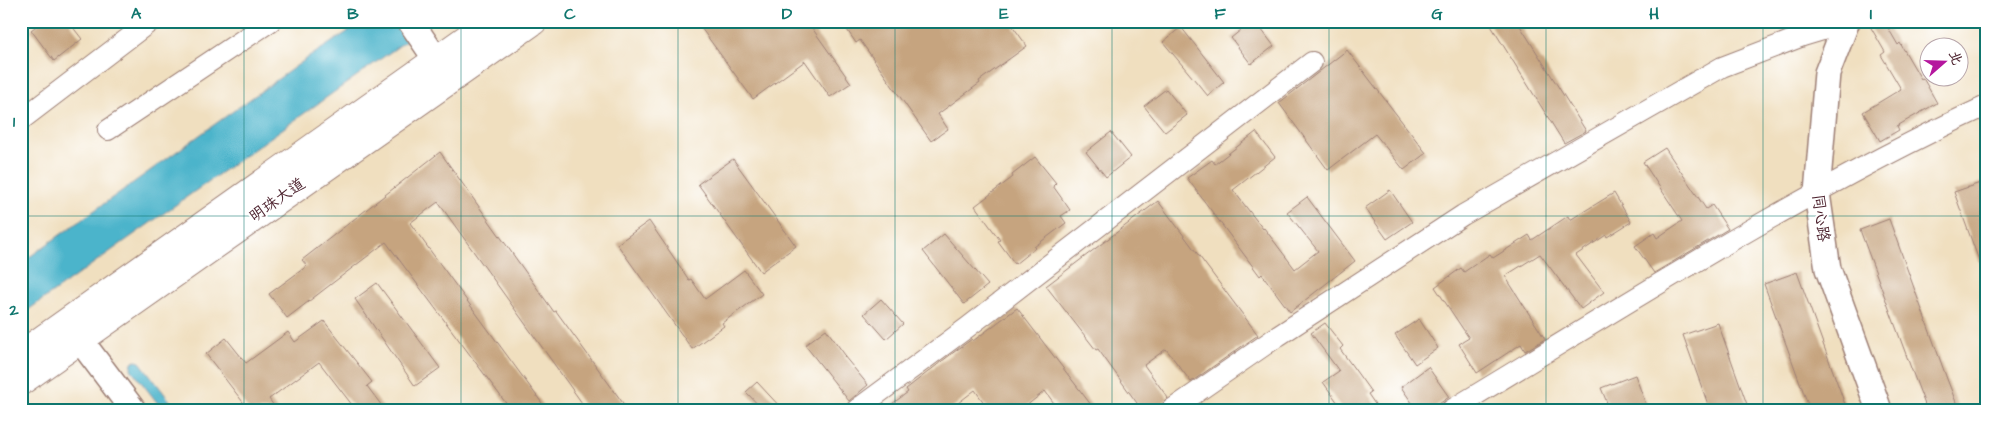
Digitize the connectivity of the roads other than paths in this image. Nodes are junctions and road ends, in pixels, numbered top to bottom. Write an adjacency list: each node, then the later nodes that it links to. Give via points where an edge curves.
1 (151, 21): 10 (street)
2 (272, 21): 11 (street)
3 (410, 21): 7 (street)
4 (492, 21): 7 (main road, 明珠大道)
5 (533, 21): 7 (main road, 明珠大道)
6 (1847, 22): 12 (street, 同心路, via 1827,73); 18 (street, via 1722,67 1463,215)
7 (438, 61): 13 (main road, 明珠大道)
8 (1312, 62): 17 (street)
9 (1986, 106): 12 (street, via 1929,132)
10 (21, 120)
11 (108, 130)
12 (1817, 193): 19 (street, via 1769,218); 20 (street, 同心路, via 1828,269)
13 (73, 331): 14 (main road, 明珠大道); 15 (main road, 明珠大道); 16 (street)
14 (21, 355)
15 (21, 381)
16 (133, 410)
17 (856, 410)
18 (1171, 410)
19 (1451, 410)
20 (1879, 410)

